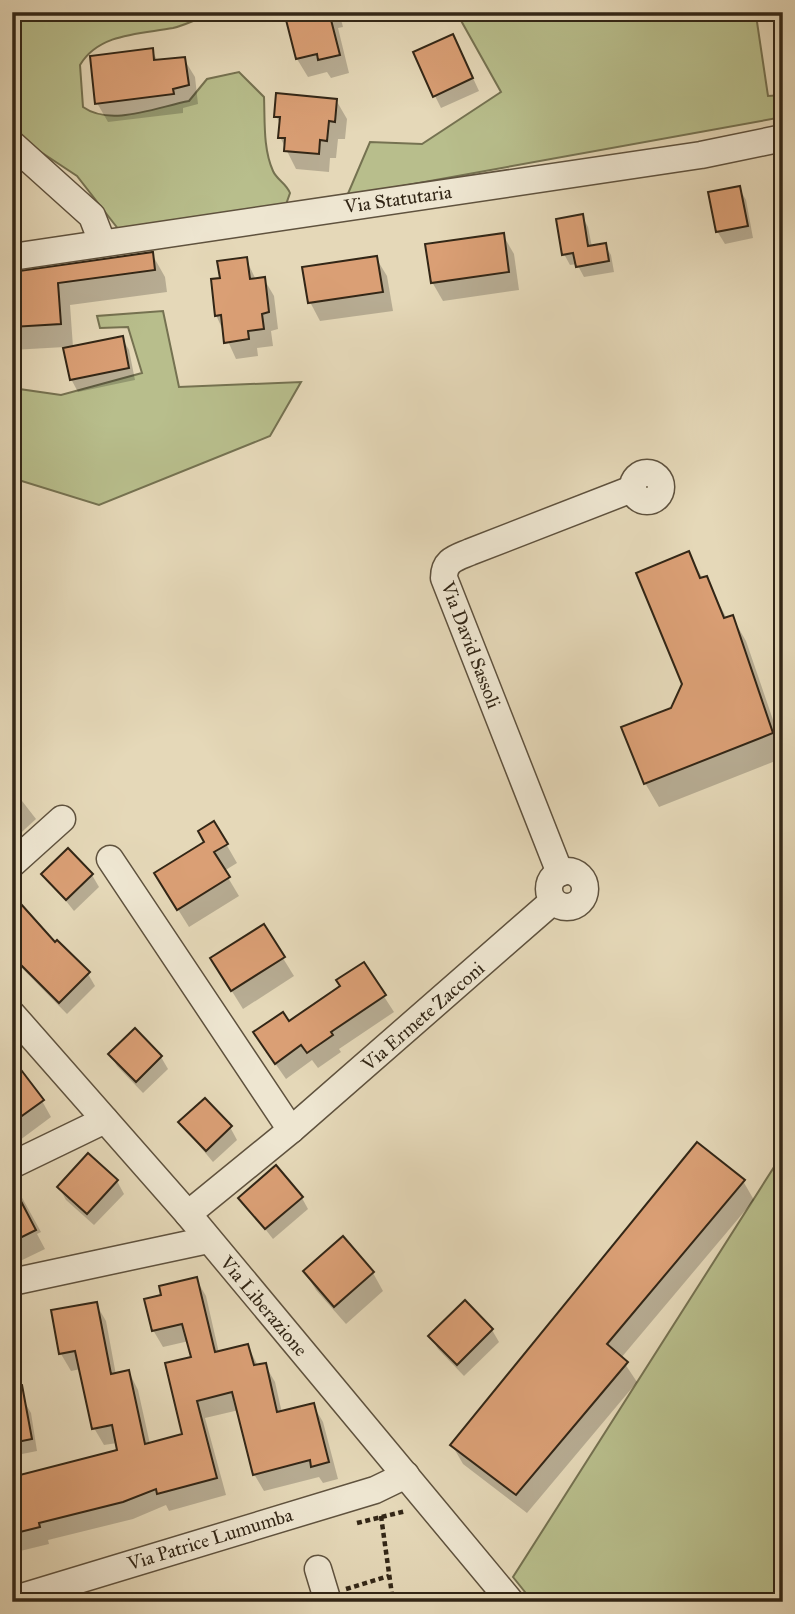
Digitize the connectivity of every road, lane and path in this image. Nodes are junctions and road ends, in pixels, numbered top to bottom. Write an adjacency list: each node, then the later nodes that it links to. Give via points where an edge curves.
1 (783, 138): 3 (street, Via Statutaria, via 701,155)
2 (12, 144): 3 (street, via 92,216)
3 (102, 242): 4 (street, Via Statutaria)
4 (12, 257)
5 (632, 489): 9 (street, Via David Sassoli, via 470,552 448,562 444,569 560,873 550,884)
6 (62, 819): 8 (street)
7 (110, 859): 12 (street)
8 (12, 864)
9 (553, 901): 12 (street, Via Ermete Zacconi)
10 (12, 1014): 11 (street, Via Liberazione)
11 (105, 1119): 13 (street); 14 (street, Via Liberazione)
12 (291, 1130): 14 (street, Via Ermete Zacconi)
13 (12, 1165)
14 (188, 1214): 15 (street, Via Liberazione)
15 (208, 1240): 16 (street); 17 (street, Via Liberazione)
16 (12, 1282)
17 (406, 1475): 18 (street, Via Patrice Lumumba); 23 (street, Via Liberazione)
18 (375, 1490): 20 (street, Via Patrice Lumumba); 22 (path)
19 (318, 1569): 21 (street)
20 (12, 1600)
21 (328, 1602)
22 (393, 1602)
23 (511, 1602)

